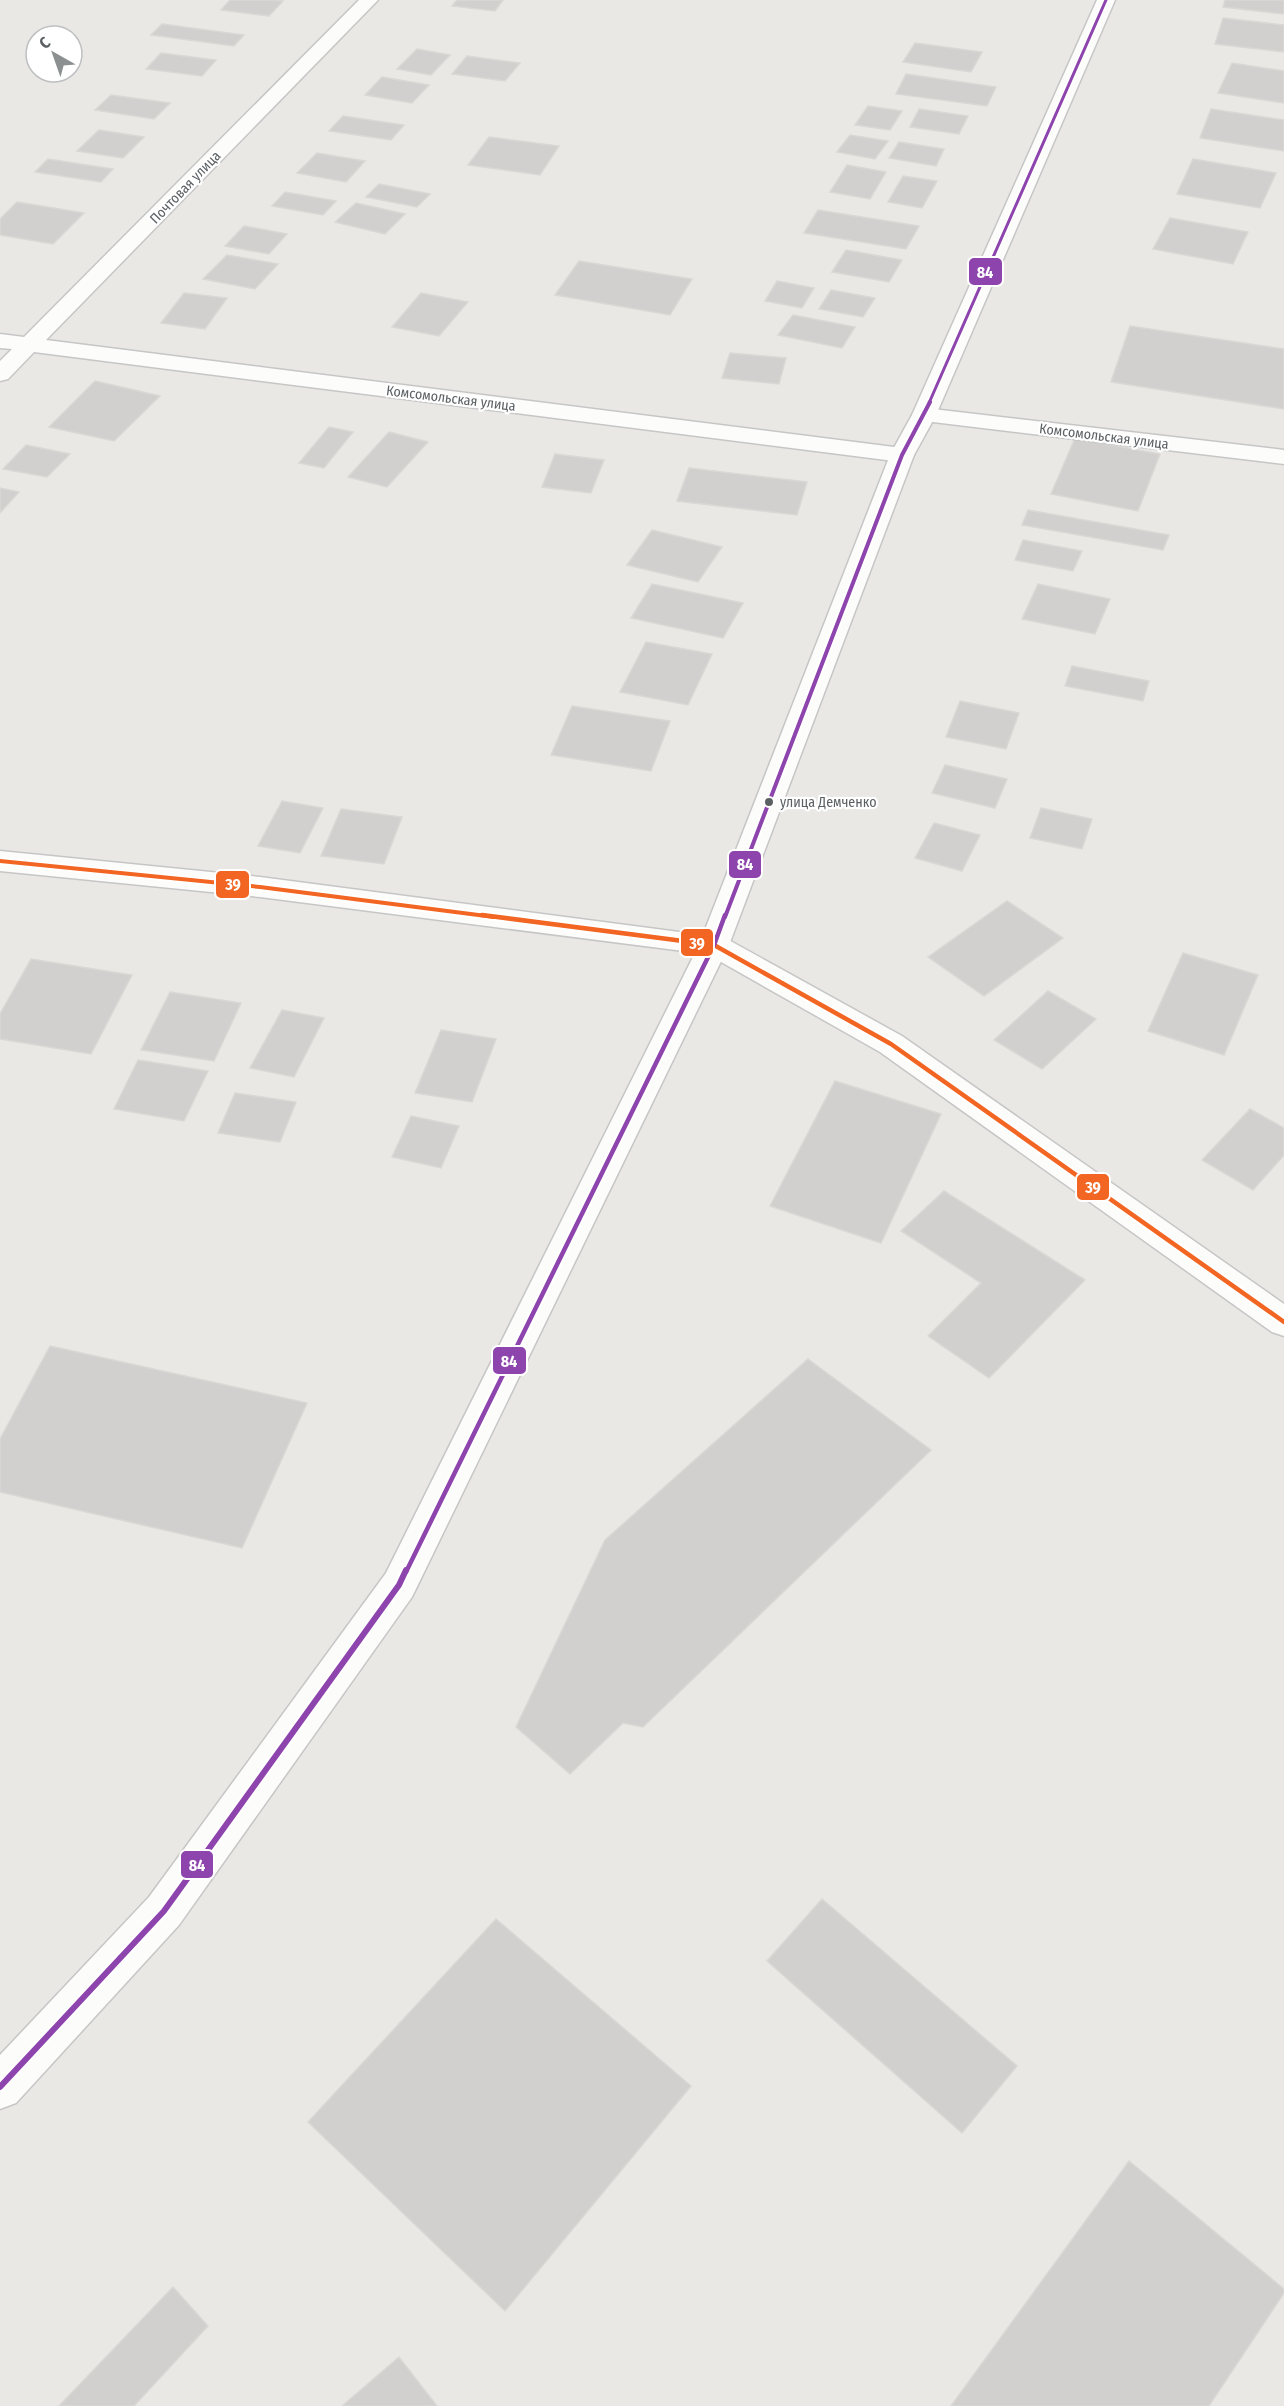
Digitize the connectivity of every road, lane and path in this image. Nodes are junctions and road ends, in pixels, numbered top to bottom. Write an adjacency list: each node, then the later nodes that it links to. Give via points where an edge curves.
1 (369, 0): 4 (street, Почтовая улица)
2 (1106, 0): 6 (street)
3 (0, 341): 4 (street, Комсомольская улица)
4 (30, 345): 5 (street, Почтовая улица); 7 (street, Комсомольская улица)
5 (0, 374)
6 (924, 416): 7 (street); 8 (street, Комсомольская улица)
7 (902, 455): 10 (street)
8 (1284, 457)
9 (0, 861): 10 (street, via 272,889)
10 (714, 945): 11 (street, via 891,1044); 12 (street, via 399,1585 164,1911)
11 (1284, 1322)
12 (0, 2086)

